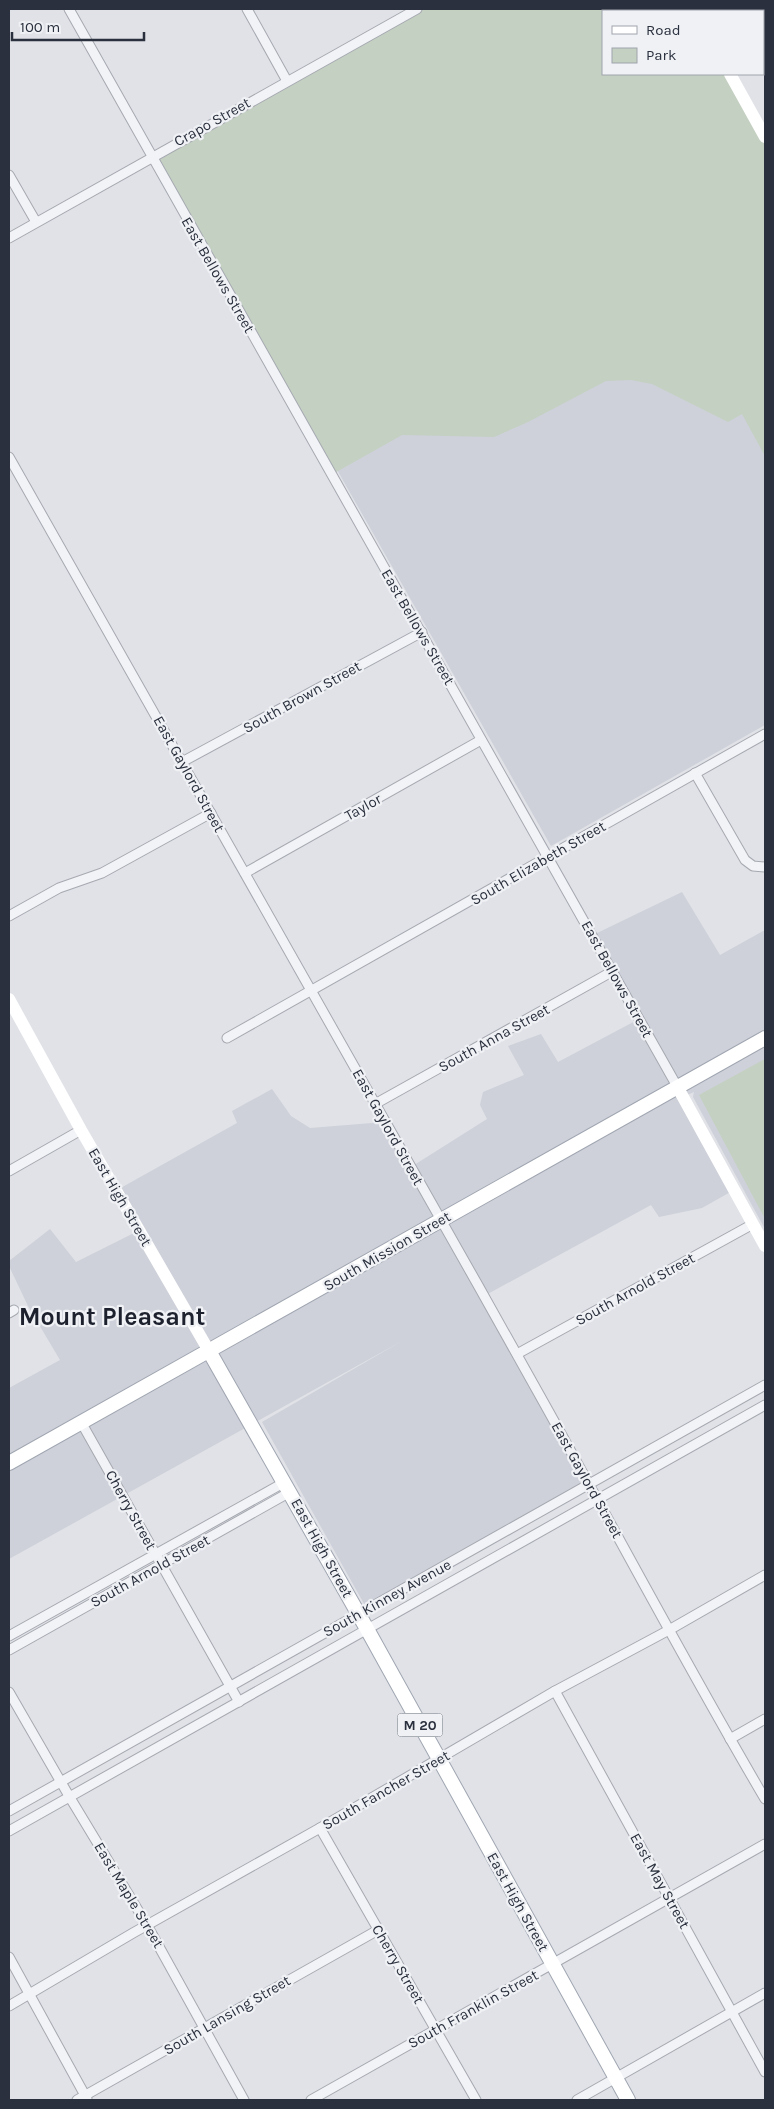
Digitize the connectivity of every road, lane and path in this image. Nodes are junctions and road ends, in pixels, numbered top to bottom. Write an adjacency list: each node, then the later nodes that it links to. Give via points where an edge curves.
1 (69, 9): 7 (street, East Bellows Street)
2 (247, 9): 5 (street)
3 (417, 9): 5 (street, Crapo Street)
4 (731, 75): 6 (street)
5 (287, 81): 7 (street, Crapo Street)
6 (765, 137)
7 (151, 156): 9 (street, Crapo Street); 12 (street, East Bellows Street)
8 (9, 175): 9 (street)
9 (36, 222): 10 (street, Crapo Street)
10 (9, 238)
11 (9, 457): 15 (street, East Gaylord Street)
12 (422, 632): 14 (street, East Bellows Street); 15 (street, South Brown Street)
13 (765, 734): 16 (street, South Elizabeth Street)
14 (481, 740): 18 (street, East Bellows Street); 20 (street, Taylor)
15 (182, 762): 17 (street, East Gaylord Street)
16 (695, 773): 18 (street, South Elizabeth Street); 19 (street, via 745,860 753,866)
17 (210, 813): 20 (street, East Gaylord Street); 21 (street, via 102,873 59,888)
18 (548, 858): 22 (street, East Bellows Street); 23 (street, South Elizabeth Street)
19 (765, 867)
20 (245, 873): 23 (street, East Gaylord Street)
21 (9, 916)
22 (613, 971): 27 (street, East Bellows Street); 28 (street, South Anna Street)
23 (311, 991): 25 (street, South Elizabeth Street); 28 (street, East Gaylord Street)
24 (9, 999): 29 (street, East High Street)
25 (227, 1038)
26 (765, 1038): 27 (main road, South Mission Street)
27 (678, 1088): 31 (main road, South Mission Street); 32 (street, East Bellows Street)
28 (376, 1104): 31 (street, East Gaylord Street)
29 (81, 1130): 30 (street); 34 (street, East High Street)
30 (9, 1171)
31 (440, 1220): 34 (main road, South Mission Street); 35 (street, East Gaylord Street)
32 (753, 1224): 33 (street, East Bellows Street); 35 (street, South Arnold Street)
33 (765, 1246)
34 (209, 1351): 38 (main road, South Mission Street); 41 (main road, East High Street / M 20)
35 (516, 1354): 40 (street, East Gaylord Street)
36 (765, 1384): 40 (street, South Kinney Avenue)
37 (765, 1405): 42 (street, South Kinney Avenue)
38 (81, 1422): 39 (main road, South Mission Street); 43 (street, Cherry Street)
39 (9, 1463)
40 (590, 1484): 42 (street, East Gaylord Street); 46 (street, South Kinney Avenue)
41 (287, 1487): 43 (street, South Arnold Street); 44 (street, South Arnold Street); 46 (main road, East High Street / M 20)
42 (597, 1499): 47 (street, South Kinney Avenue); 48 (street, East Gaylord Street)
43 (155, 1554): 44 (street, Cherry Street); 49 (street, South Arnold Street)
44 (161, 1565): 50 (street, South Arnold Street); 51 (street, Cherry Street)
45 (765, 1575): 48 (street, South Fancher Street)
46 (359, 1614): 47 (main road, East High Street / M 20); 51 (street, South Kinney Avenue)
47 (367, 1629): 54 (street, South Kinney Avenue); 57 (main road, East High Street / M 20)
48 (669, 1630): 52 (street, South Fancher Street); 56 (street, East Gaylord Street)
49 (9, 1636)
50 (9, 1650)
51 (231, 1687): 54 (street, Cherry Street); 58 (street, South Kinney Avenue)
52 (554, 1691): 57 (street, South Fancher Street); 65 (street, East May Street)
53 (9, 1692): 58 (street, East Maple Street)
54 (239, 1702): 59 (street, South Kinney Avenue)
55 (765, 1720): 56 (street)
56 (730, 1739): 60 (street, East Gaylord Street)
57 (439, 1759): 62 (street, South Fancher Street); 69 (main road, East High Street / M 20)
58 (61, 1782): 59 (street, East Maple Street); 61 (street, South Kinney Avenue)
59 (69, 1796): 63 (street, South Kinney Avenue); 66 (street, East Maple Street)
60 (765, 1799)
61 (9, 1812)
62 (320, 1828): 66 (street, South Fancher Street); 67 (street, Cherry Street)
63 (9, 1831)
64 (765, 1844): 65 (street, South Franklin Street)
65 (669, 1898): 69 (street, South Franklin Street); 73 (street, East May Street)
66 (147, 1925): 70 (street, South Fancher Street); 74 (street, East Maple Street)
67 (378, 1930): 74 (street, South Lansing Street); 75 (street, Cherry Street)
68 (9, 1957): 70 (street)
69 (552, 1964): 75 (street, South Franklin Street); 77 (main road, East High Street / M 20)
70 (30, 1994): 72 (street, South Fancher Street); 78 (street)
71 (765, 1994): 73 (street)
72 (9, 2006)
73 (732, 2011): 76 (street, East May Street); 77 (street)
74 (204, 2028): 78 (street, South Lansing Street); 79 (street, East Maple Street)
75 (436, 2030): 80 (street, South Franklin Street); 81 (street, Cherry Street)
76 (765, 2072)
77 (616, 2078): 82 (street); 83 (main road, East High Street / M 20)
78 (84, 2099)
79 (244, 2100)
80 (311, 2100)
81 (476, 2100)
82 (577, 2100)
83 (628, 2100)

